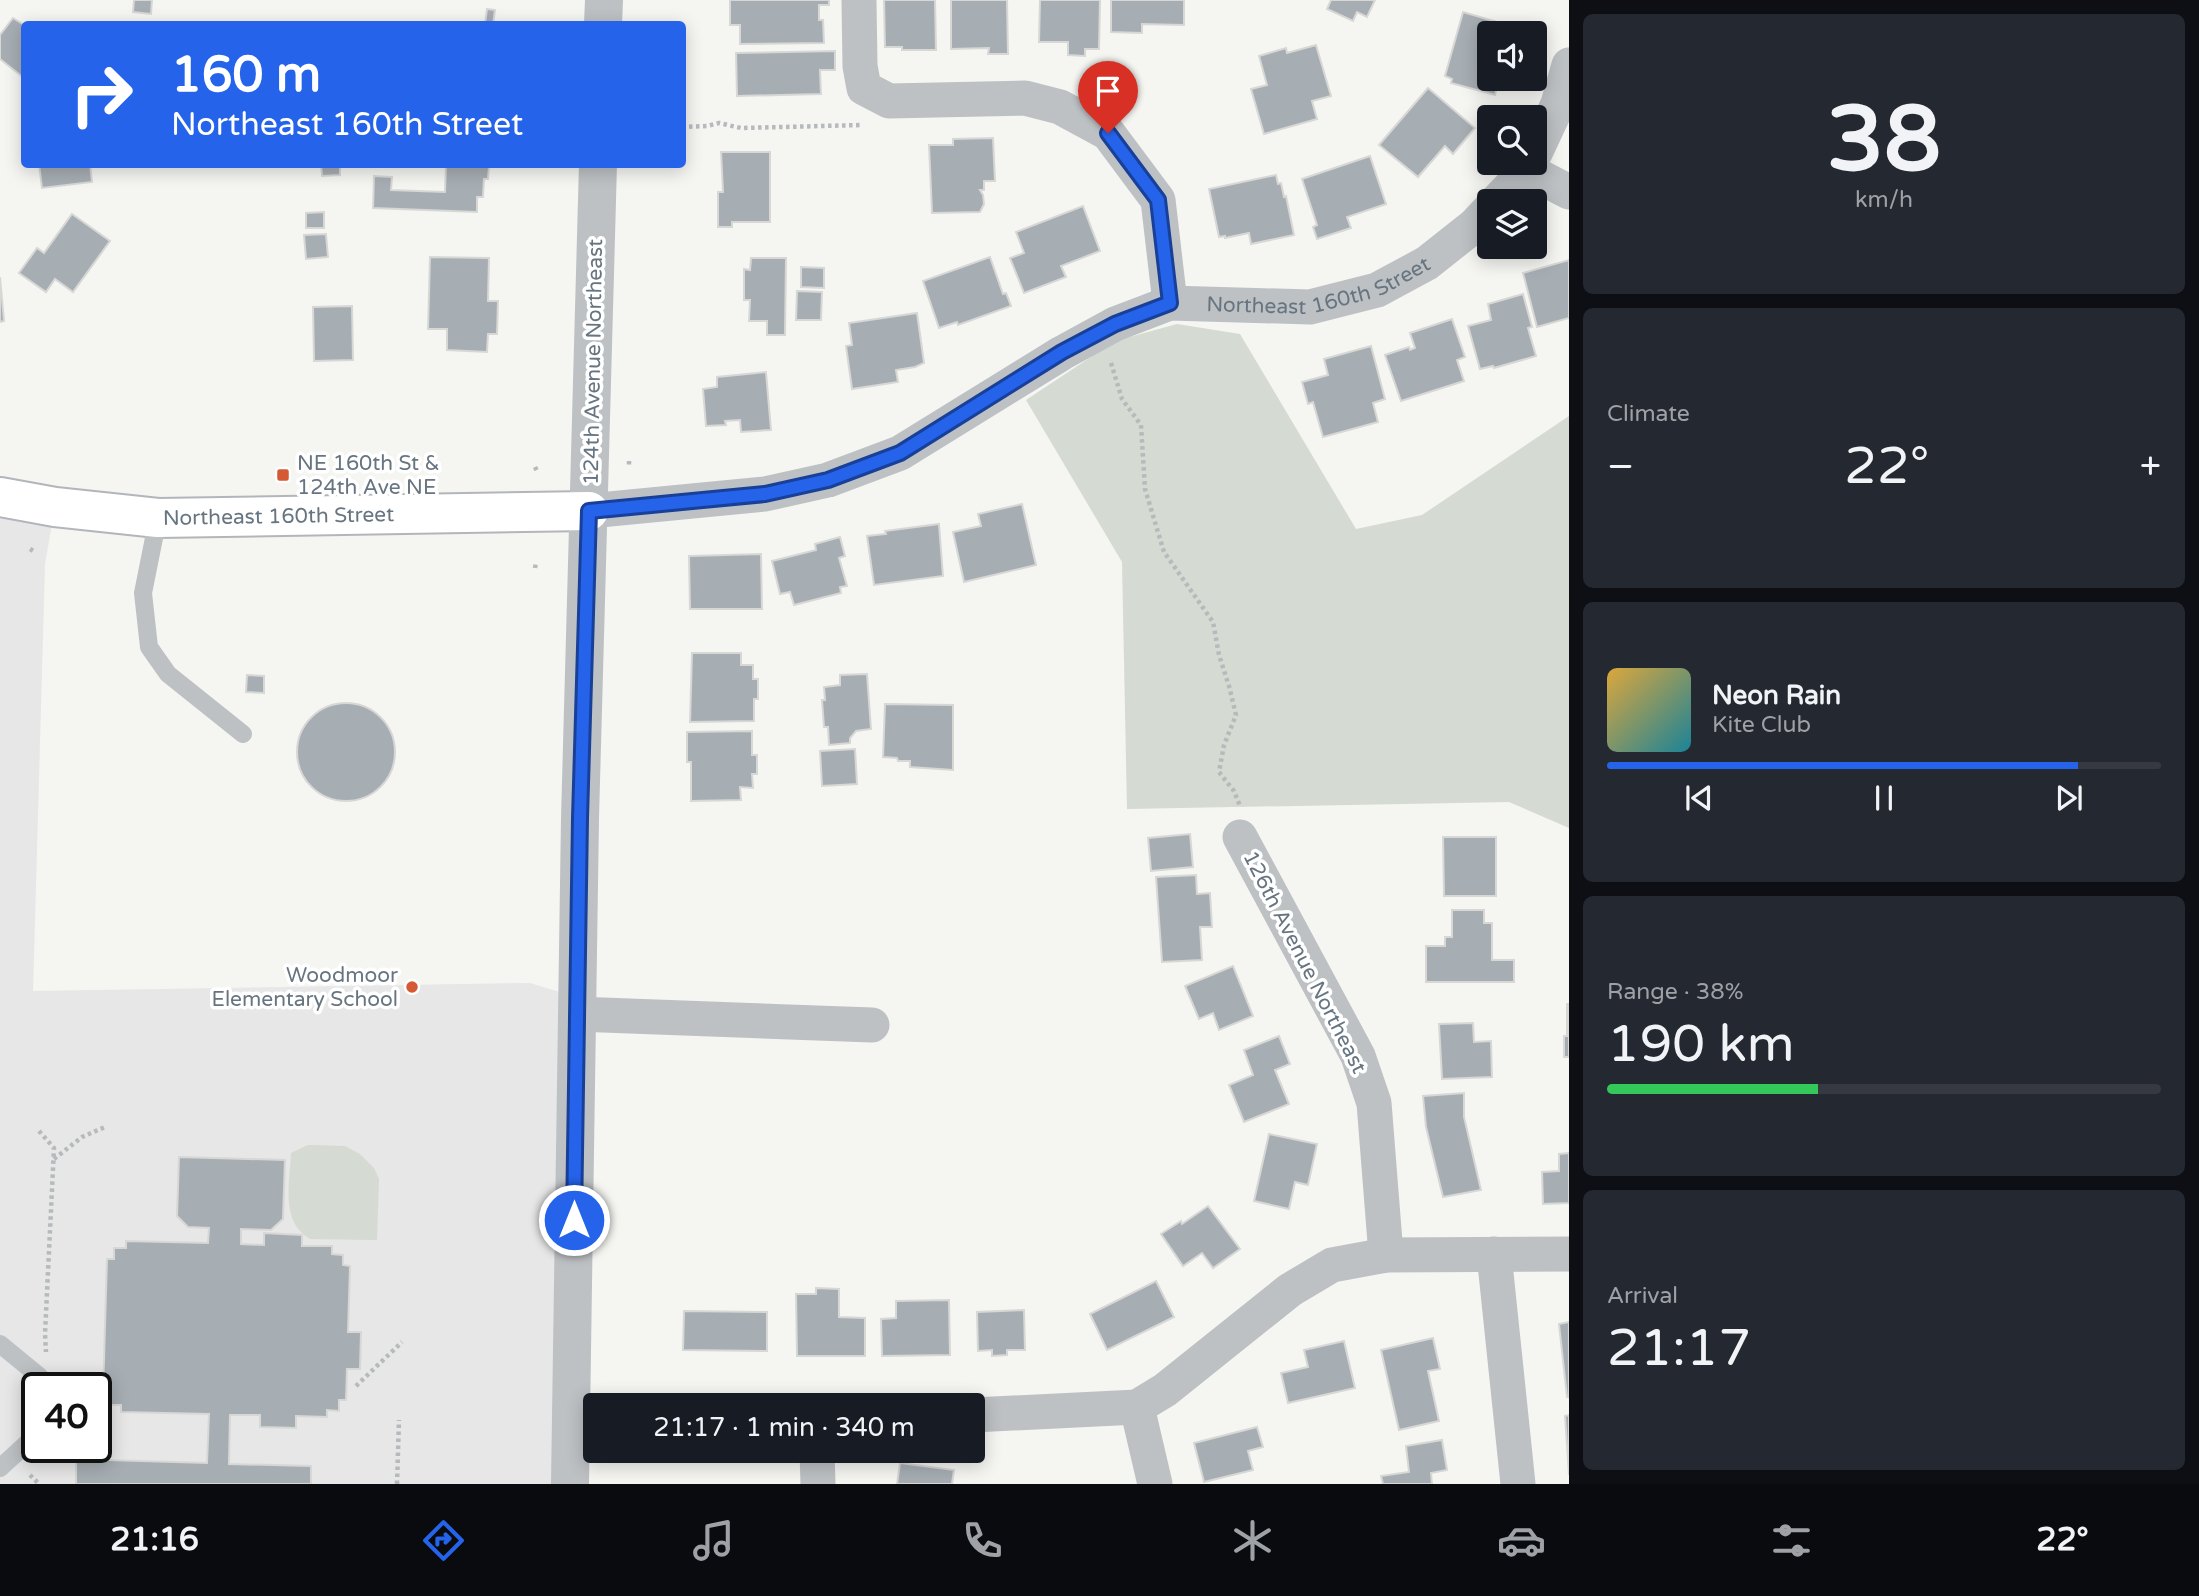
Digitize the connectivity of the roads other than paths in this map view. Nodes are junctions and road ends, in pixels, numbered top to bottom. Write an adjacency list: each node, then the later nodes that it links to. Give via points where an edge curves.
1 (604, 0): 3 (street)
2 (859, 0): 12 (street, via 864,88 889,101 1025,98 1060,107 1108,133 1158,200)
3 (603, 21)
4 (1569, 65): 5 (street)
5 (1547, 128)
6 (598, 168): 14 (street, 124th Avenue Northeast)
7 (1519, 175): 9 (street)
8 (1547, 175): 10 (street)
9 (1507, 189)
10 (1569, 192)
11 (1477, 223): 12 (street, Northeast 160th Street, via 1427,263 1377,290 1310,307)
12 (1170, 303): 14 (street, Northeast 160th Street, via 1115,324 1062,352 900,453 828,480 765,494)
13 (0, 497): 15 (main road, Northeast 160th Street)
14 (589, 511): 15 (main road, Northeast 160th Street); 18 (street, 124th Avenue Northeast)
15 (158, 518): 16 (lane, via 142,593 149,647 168,674)
16 (243, 734)
17 (1240, 836): 22 (street, 126th Avenue Northeast, via 1358,1056 1374,1103)
18 (576, 1014): 19 (street); 27 (street, 124th Avenue Northeast)
19 (872, 1025)
20 (1494, 1254): 21 (street); 22 (street); 34 (street)
21 (1569, 1254)
22 (1386, 1255): 25 (street, via 1332,1265 1290,1290 1165,1390)
23 (0, 1344): 24 (lane)
24 (34, 1372)
25 (1137, 1407): 26 (street); 33 (street)
26 (985, 1414)
27 (583, 1418): 31 (street, 124th Avenue Northeast)
28 (21, 1449): 30 (lane)
29 (817, 1463): 32 (street)
30 (0, 1468)
31 (570, 1484)
32 (818, 1484)
33 (1155, 1484)
34 (1518, 1484)

